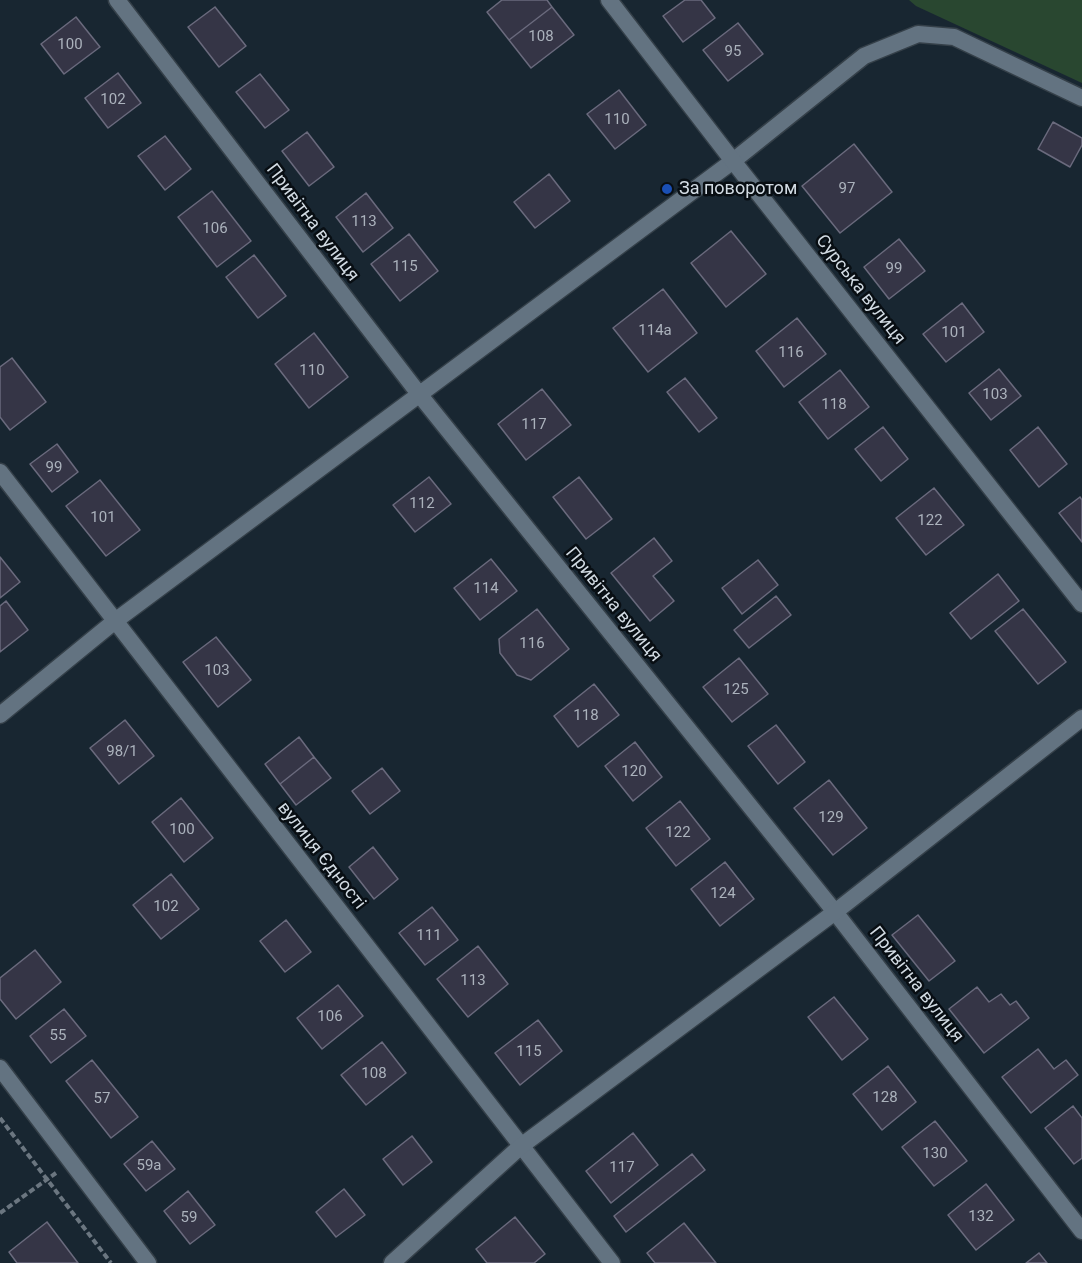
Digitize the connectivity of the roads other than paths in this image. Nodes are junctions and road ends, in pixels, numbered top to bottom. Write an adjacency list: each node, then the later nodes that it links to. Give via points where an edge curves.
1 (117, 0): 5 (street, Привітна вулиця)
2 (609, 0): 4 (street, Сурська вулиця)
3 (1082, 98): 4 (street, via 954,37 918,34 864,56)
4 (733, 161): 5 (street); 7 (street, Сурська вулиця)
5 (419, 394): 8 (street); 11 (street, Привітна вулиця)
6 (0, 472): 8 (street, вулиця Єдності)
7 (1082, 604)
8 (115, 621): 9 (street); 13 (street, вулиця Єдності)
9 (0, 716)
10 (1082, 718): 11 (street)
11 (834, 912): 13 (street); 14 (street, Привітна вулиця)
12 (0, 1068): 15 (street)
13 (521, 1146): 16 (street); 17 (street, вулиця Єдності)
14 (1082, 1231)
15 (148, 1263)
16 (392, 1263)
17 (612, 1263)

